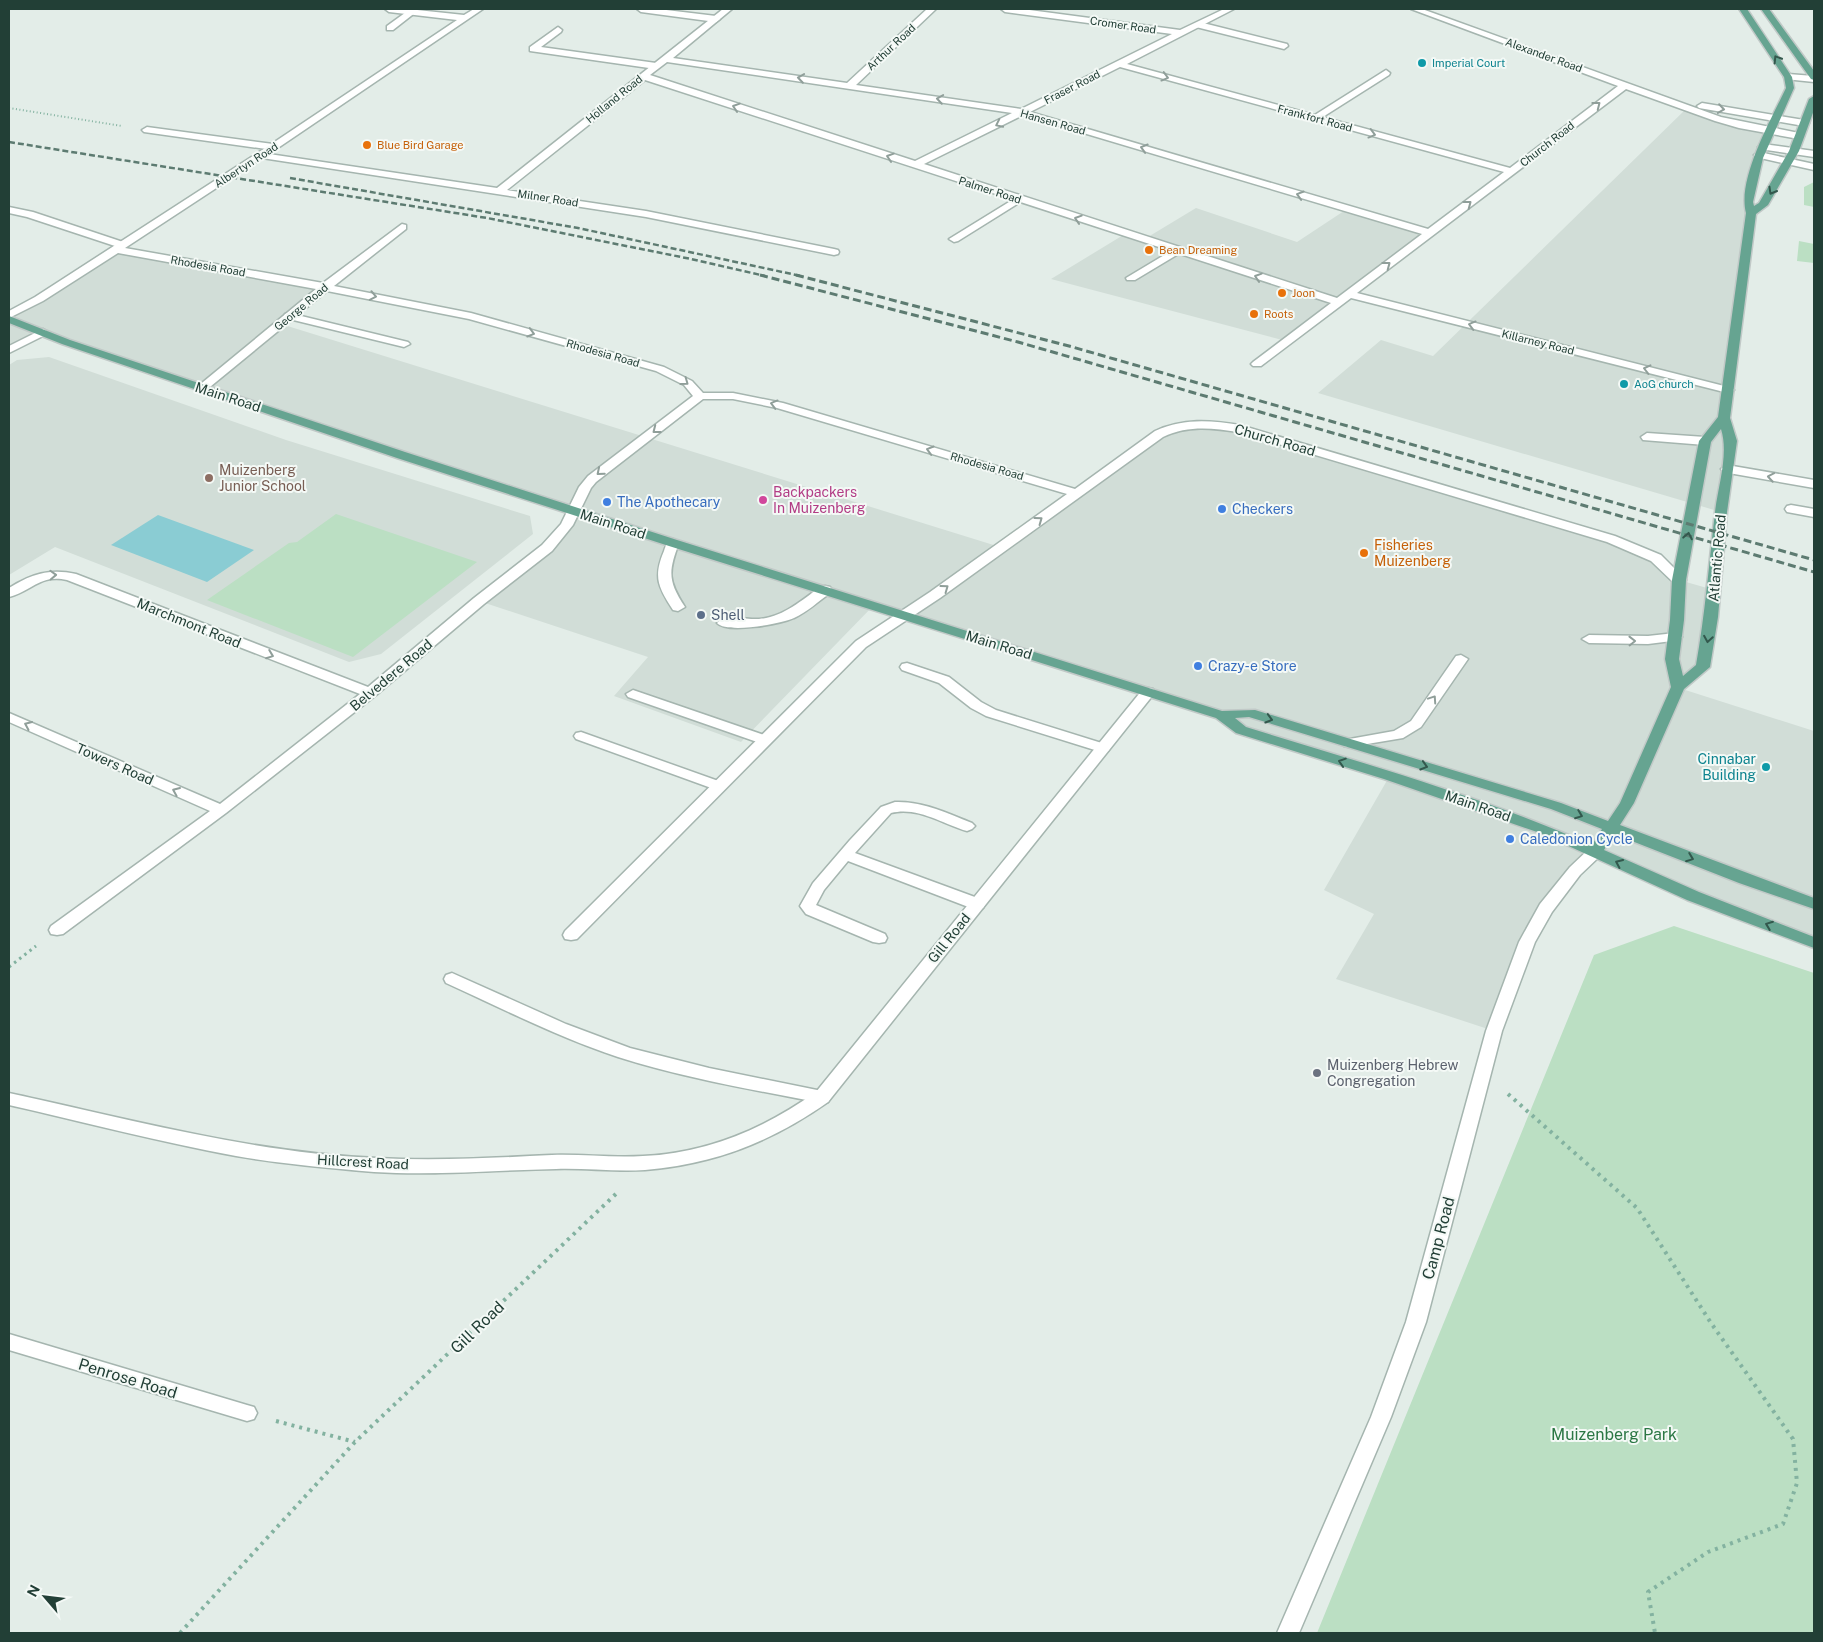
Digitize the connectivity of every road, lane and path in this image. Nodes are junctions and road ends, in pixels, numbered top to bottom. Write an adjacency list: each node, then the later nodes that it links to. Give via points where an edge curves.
1 (389, 9): 11 (street)
2 (479, 9): 12 (street, Albertyn Road)
3 (640, 9): 13 (street)
4 (728, 9): 13 (street, Holland Road)
5 (932, 9): 27 (street, Arthur Road)
6 (1005, 9): 17 (street, Cromer Road)
7 (1230, 9): 14 (street, Fraser Road)
8 (1415, 9): 26 (street, Alexander Road)
9 (1743, 9): 24 (main road, one-way to 9)
10 (1765, 9): 25 (main road)
11 (412, 12): 12 (street); 15 (street)
12 (465, 18): 38 (street, Albertyn Road)
13 (716, 19): 19 (street, Holland Road)
14 (1198, 25): 17 (street, Fraser Road); 18 (street)
15 (390, 28)
16 (558, 30): 21 (street, via 533,49)
17 (1182, 33): 20 (street, Fraser Road)
18 (1284, 46)
19 (665, 59): 21 (street, Holland Road); 27 (street, Hansen Road, one-way to 19)
20 (1118, 64): 31 (street, Fraser Road); 32 (street, Frankfort Road, one-way to 32)
21 (656, 66): 23 (street, Holland Road)
22 (1386, 73): 32 (street)
23 (643, 76): 44 (street, Palmer Road, one-way to 23); 47 (street, Holland Road)
24 (1788, 77): 25 (street); 33 (main road, Atlantic Road, via 1790,88)
25 (1814, 78)
26 (1625, 85): 29 (street, Alexander Road); 46 (street, Church Road, one-way to 26)
27 (850, 86): 31 (street, Hansen Road, one-way to 27)
28 (1814, 99): 34 (main road)
29 (1673, 102): 33 (street, Alexander Road, one-way to 33); 36 (street, Alexander Road, via 1739,126)
30 (9, 108): 35 (path)
31 (1022, 112): 44 (street, Fraser Road, one-way to 44); 52 (street, Hansen Road, one-way to 31)
32 (1315, 118): 46 (street, Frankfort Road, one-way to 46)
33 (1776, 118): 34 (street, Alexander Road); 36 (main road, Atlantic Road)
34 (1804, 123): 37 (main road)
35 (147, 130): 38 (street)
36 (1770, 131): 37 (street, Alexander Road); 39 (main road, Atlantic Road)
37 (1799, 136): 40 (main road)
38 (273, 147): 42 (street, Albertyn Road)
39 (1761, 151): 40 (street); 43 (street); 50 (main road, Atlantic Road, via 1748,202)
40 (1794, 151): 41 (street); 43 (main road)
41 (1814, 154)
42 (260, 155): 47 (street, Milner Road); 54 (street, Albertyn Road)
43 (1788, 161): 45 (street); 50 (main road, one-way to 50, via 1763,206)
44 (915, 165): 48 (street, Palmer Road)
45 (1814, 167)
46 (1511, 171): 52 (street, Church Road, one-way to 46)
47 (500, 191): 56 (street, Milner Road, via 646,214)
48 (1019, 200): 53 (street); 55 (street, Palmer Road, one-way to 48)
49 (9, 210): 54 (street, Rhodesia Road, via 30,214)
50 (1751, 213): 69 (main road, Atlantic Road)
51 (402, 227): 58 (street, George Road)
52 (1429, 233): 59 (street, Church Road, one-way to 52)
53 (954, 239)
54 (119, 247): 58 (street, Rhodesia Road); 61 (street, Albertyn Road)
55 (1176, 251): 57 (street); 60 (street, Palmer Road, one-way to 55)
56 (834, 252)
57 (1131, 278)
58 (325, 287): 62 (street, George Road); 70 (street, Rhodesia Road, one-way to 70, via 471,316 650,367 676,376)
59 (1348, 294): 60 (street, Church Road); 69 (street, Killarney Road, one-way to 59)
60 (1338, 302): 67 (street)
61 (9, 315)
62 (289, 316): 65 (street); 68 (street, George Road)
63 (9, 319): 64 (main road, Main Road)
64 (43, 332): 66 (street); 68 (main road, Main Road)
65 (404, 344)
66 (9, 350)
67 (1257, 364)
68 (201, 388): 78 (main road, Main Road)
69 (1728, 390): 71 (main road, Atlantic Road)
70 (700, 396): 76 (street, Rhodesia Road, one-way to 70, via 770,403 733,396); 78 (street, Belvedere Road, one-way to 78, via 592,479)
71 (1724, 418): 73 (main road, Atlantic Road); 74 (main road, Atlantic Road, via 1731,441)
72 (1647, 437): 73 (street)
73 (1705, 441): 81 (main road, Atlantic Road, one-way to 73)
74 (1727, 469): 75 (street, one-way to 74); 91 (main road, Atlantic Road, one-way to 91, via 1712,617 1703,668)
75 (1814, 484)
76 (1077, 493): 81 (street, Church Road, via 1165,430 1185,424 1225,426 1611,539 1656,558); 85 (street, Church Road, one-way to 76)
77 (1791, 509): 79 (street)
78 (572, 510): 80 (main road, Main Road); 93 (street, Belvedere Road, via 565,527 547,548)
79 (1814, 514)
80 (673, 543): 82 (main road, Main Road); 84 (street, via 664,564 663,584)
81 (1679, 580): 87 (main road, Atlantic Road)
82 (825, 590): 85 (main road, Main Road); 86 (street, via 790,615 760,622)
83 (9, 593): 93 (street, Marchmont Road, one-way to 93, via 41,575 71,577)
84 (678, 607)
85 (905, 616): 92 (main road, Main Road); 98 (street, Church Road, via 861,644)
86 (724, 623)
87 (1675, 637): 88 (street, one-way to 87); 91 (main road, Atlantic Road, via 1672,659)
88 (1589, 639)
89 (1461, 659): 99 (street, one-way to 89, via 1398,735 1416,724)
90 (907, 667): 100 (street, via 944,680 976,705 991,712)
91 (1678, 687): 104 (main road, Atlantic Road, via 1627,803)
92 (1148, 692): 95 (main road, Main Road); 100 (street, Gill Road)
93 (370, 693): 102 (street, Belvedere Road)
94 (633, 694): 98 (street)
95 (1221, 715): 99 (main road, Main Road, one-way to 99, via 1250,713); 105 (main road, Main Road, one-way to 95, via 1545,830 1389,776 1242,730)
96 (9, 717): 102 (street, Towers Road, one-way to 96)
97 (581, 736): 101 (street)
98 (765, 740): 101 (street, Church Road)
99 (1349, 742): 104 (main road, Main Road, one-way to 104, via 1556,806)
100 (1103, 748): 107 (street, Gill Road)
101 (719, 786): 110 (street, Church Road)
102 (221, 810): 109 (street, Belvedere Road)
103 (967, 826): 106 (street, via 909,806 897,806 886,810)
104 (1612, 828): 105 (main road, Atlantic Road); 108 (main road, Main Road, one-way to 108)
105 (1595, 852): 112 (main road, Main Road, one-way to 105, via 1694,896); 124 (street, Camp Road, via 1575,871 1546,908 1527,942 1494,1031 1416,1322 1381,1417)
106 (846, 854): 107 (street); 111 (street, via 810,897 808,906 820,915)
107 (977, 904): 116 (street, Gill Road)
108 (1814, 904)
109 (57, 930): 113 (path)
110 (571, 935)
111 (879, 938)
112 (1814, 943)
113 (9, 967)
114 (452, 979): 116 (street, via 596,1043 643,1058)
115 (1508, 1093): 125 (path, via 1637,1208 1793,1439 1797,1483 1783,1524 1708,1552 1648,1592)
116 (822, 1097): 118 (street, Gill Road, via 760,1135)
117 (9, 1099): 118 (street, Hillcrest Road, via 236,1149 293,1158 376,1164 644,1163)
118 (722, 1149)
119 (621, 1190): 122 (path, Gill Road)
120 (9, 1342): 121 (street, Penrose Road)
121 (248, 1413): 122 (path)
122 (355, 1442): 123 (path, Gill Road)
123 (180, 1633)
124 (1288, 1633)
125 (1655, 1633)

